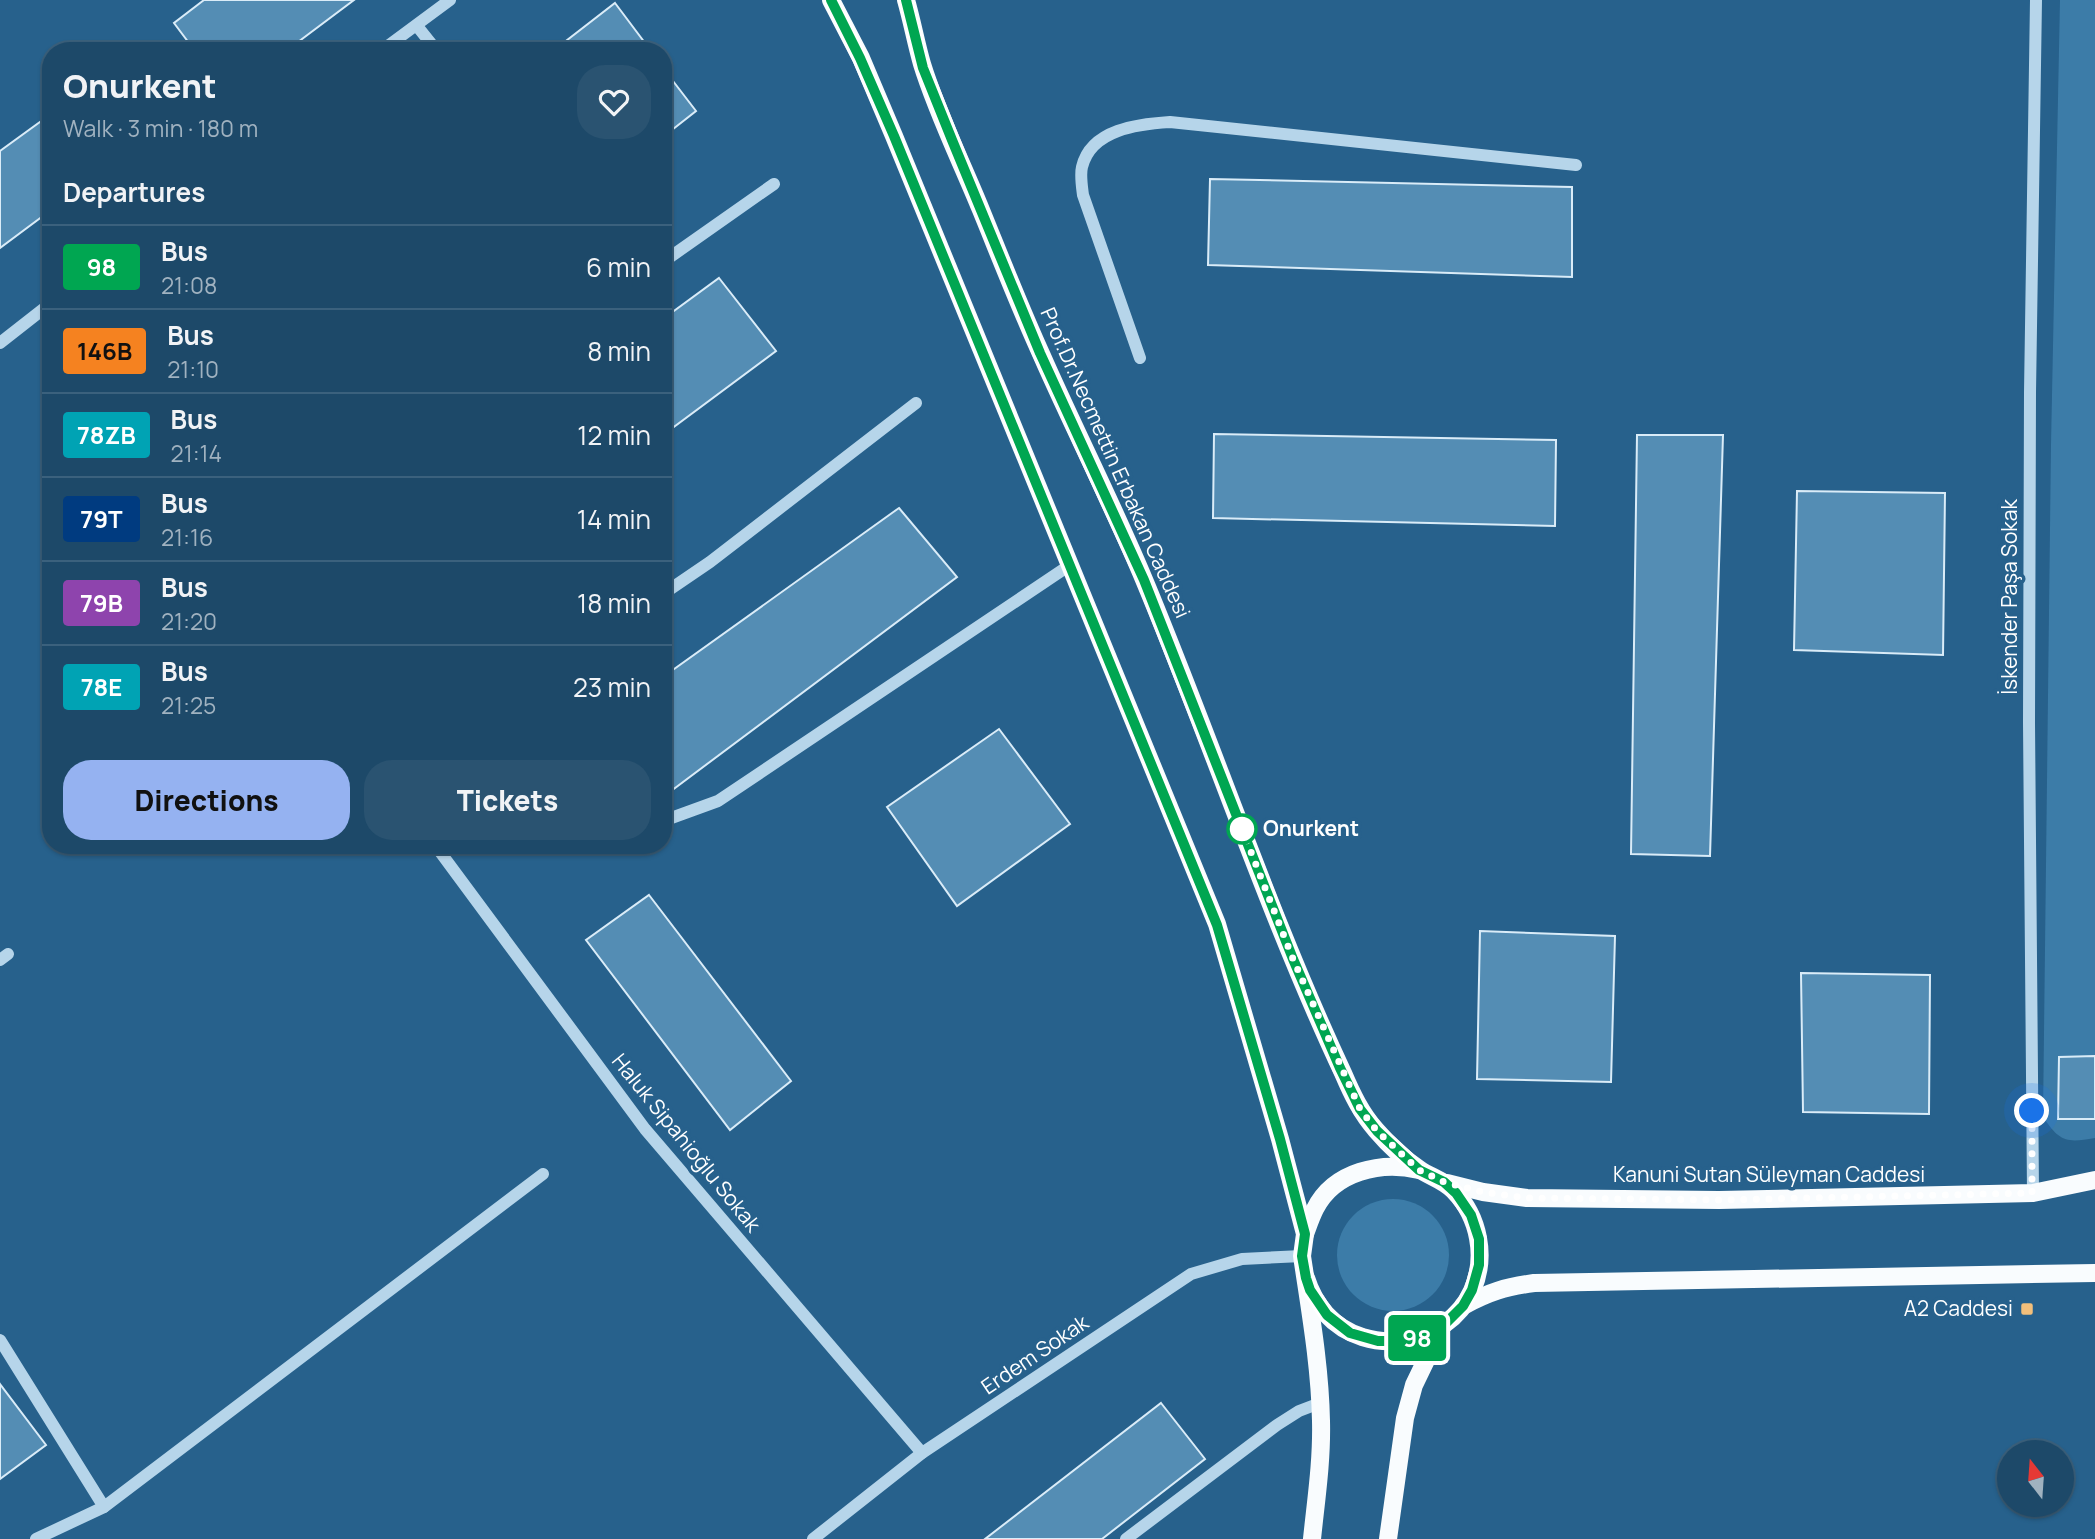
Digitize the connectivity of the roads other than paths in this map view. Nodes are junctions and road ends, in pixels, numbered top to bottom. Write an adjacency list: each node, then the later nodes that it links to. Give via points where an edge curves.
1 (450, 0): 5 (street)
2 (831, 0): 15 (main road, Prof.Dr.Necmettin Erbakan Caddesi, via 890,125)
3 (907, 0): 19 (main road, Prof.Dr.Necmettin Erbakan Caddesi, via 923,68 952,140 1040,353 1144,580 1331,1048 1360,1109)
4 (2036, 0): 23 (street, İskender Paşa Sokak, via 2029,419)
5 (417, 26): 6 (street); 7 (street)
6 (395, 42)
7 (430, 42)
8 (1576, 165): 13 (street, via 1170,122 1121,128 1087,156 1082,168 1083,195)
9 (774, 184): 10 (street)
10 (672, 256)
11 (42, 310): 12 (street)
12 (0, 343)
13 (1140, 358)
14 (916, 403): 16 (street)
15 (1070, 565): 17 (street, via 718,801); 24 (main road, Prof.Dr.Necmettin Erbakan Caddesi, via 1217,925)
16 (672, 588)
17 (672, 818)
18 (442, 854): 32 (street, Haluk Sipahioğlu Sokak, via 645,1129)
19 (1419, 1170): 22 (main road, Prof.Dr.Necmettin Erbakan Caddesi); 24 (main road, via 1401,1165 1356,1172 1333,1187 1316,1207)
20 (543, 1174): 33 (street)
21 (2095, 1180): 23 (main road, Kanuni Sutan Süleyman Caddesi)
22 (1444, 1182): 23 (main road, Kanuni Sutan Süleyman Caddesi, via 1527,1198 1719,1200); 28 (main road, Prof.Dr.Necmettin Erbakan Caddesi, via 1471,1215 1479,1239 1479,1265)
23 (2032, 1193)
24 (1305, 1234): 25 (main road, Prof.Dr.Necmettin Erbakan Caddesi)
25 (1302, 1256): 27 (main road, Prof.Dr.Necmettin Erbakan Caddesi); 32 (street, Erdem Sokak, via 1242,1259 1191,1274)
26 (2095, 1273): 28 (main road, via 1534,1283 1489,1292)
27 (1306, 1278): 29 (main road, Prof.Dr.Necmettin Erbakan Caddesi, via 1327,1315 1350,1333 1378,1341 1408,1341); 31 (main road, Prof.Dr.Necmettin Erbakan Caddesi)
28 (1463, 1306): 29 (main road, Prof.Dr.Necmettin Erbakan Caddesi)
29 (1442, 1327): 38 (main road, Prof.Dr.Necmettin Erbakan Caddesi, via 1414,1385 1405,1418)
30 (0, 1340): 33 (street)
31 (1320, 1404): 36 (street, via 1278,1425); 37 (main road, Prof.Dr.Necmettin Erbakan Caddesi)
32 (922, 1453): 35 (street, Erdem Sokak)
33 (104, 1507): 34 (street)
34 (36, 1539)
35 (813, 1539)
36 (1126, 1539)
37 (1312, 1539)
38 (1388, 1539)

